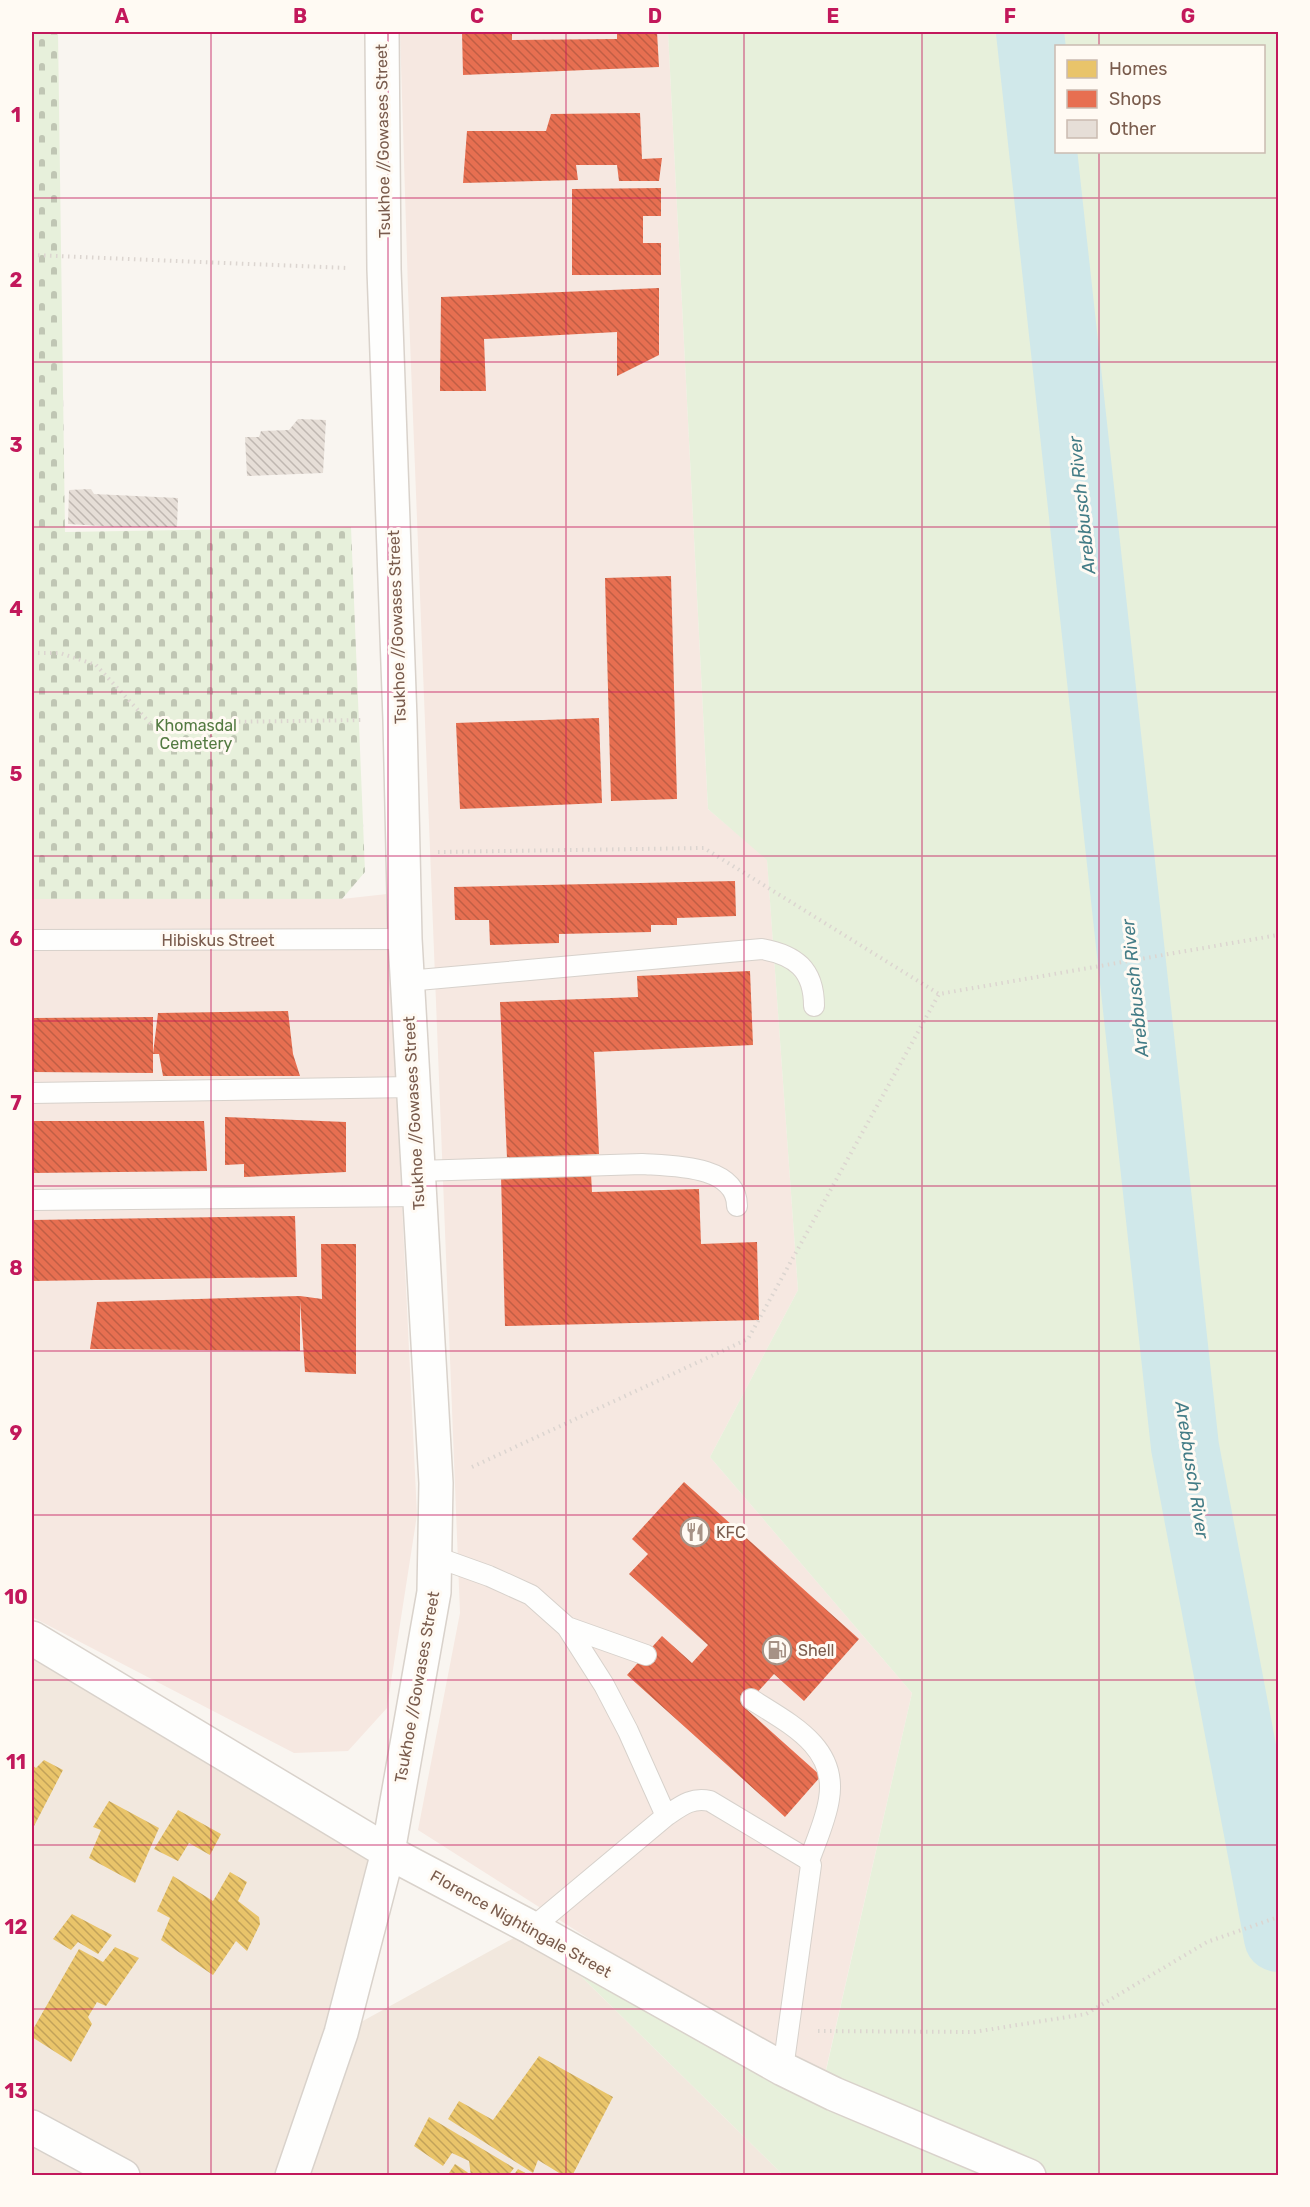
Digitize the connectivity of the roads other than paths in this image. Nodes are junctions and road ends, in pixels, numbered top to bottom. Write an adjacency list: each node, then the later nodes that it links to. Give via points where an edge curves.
1 (382, 32): 2 (street, Tsukhoe //Gowases Street, via 384,269)
2 (405, 939): 3 (lane, Hibiskus Street); 4 (street, Tsukhoe //Gowases Street)
3 (32, 940)
4 (407, 981): 5 (lane, via 762,949 794,959 806,973 814,992); 6 (street, Tsukhoe //Gowases Street)
5 (814, 1006)
6 (413, 1087): 7 (lane); 8 (street, Tsukhoe //Gowases Street)
7 (32, 1093)
8 (418, 1183): 9 (lane); 10 (lane, via 633,1164 666,1166 711,1172 729,1183); 11 (street, Tsukhoe //Gowases Street, via 436,1483)
9 (32, 1200)
10 (737, 1206)
11 (436, 1557): 12 (lane, via 531,1595); 17 (street, Tsukhoe //Gowases Street, via 430,1623)
12 (567, 1627): 14 (lane); 16 (lane, via 628,1731)
13 (32, 1638): 17 (street, Florence Nightingale Street)
14 (646, 1655)
15 (751, 1700): 18 (lane, via 792,1725 818,1747 828,1772 830,1798)
16 (666, 1816): 18 (lane, via 688,1802 710,1801); 19 (lane)
17 (388, 1852): 19 (street, Florence Nightingale Street); 23 (street, Tsukhoe //Gowases Street, via 340,2033)
18 (809, 1862): 20 (lane)
19 (532, 1928): 20 (street, Florence Nightingale Street)
20 (783, 2069): 24 (street, Florence Nightingale Street)
21 (32, 2127): 22 (street)
22 (123, 2175)
23 (292, 2175)
24 (1029, 2175)

